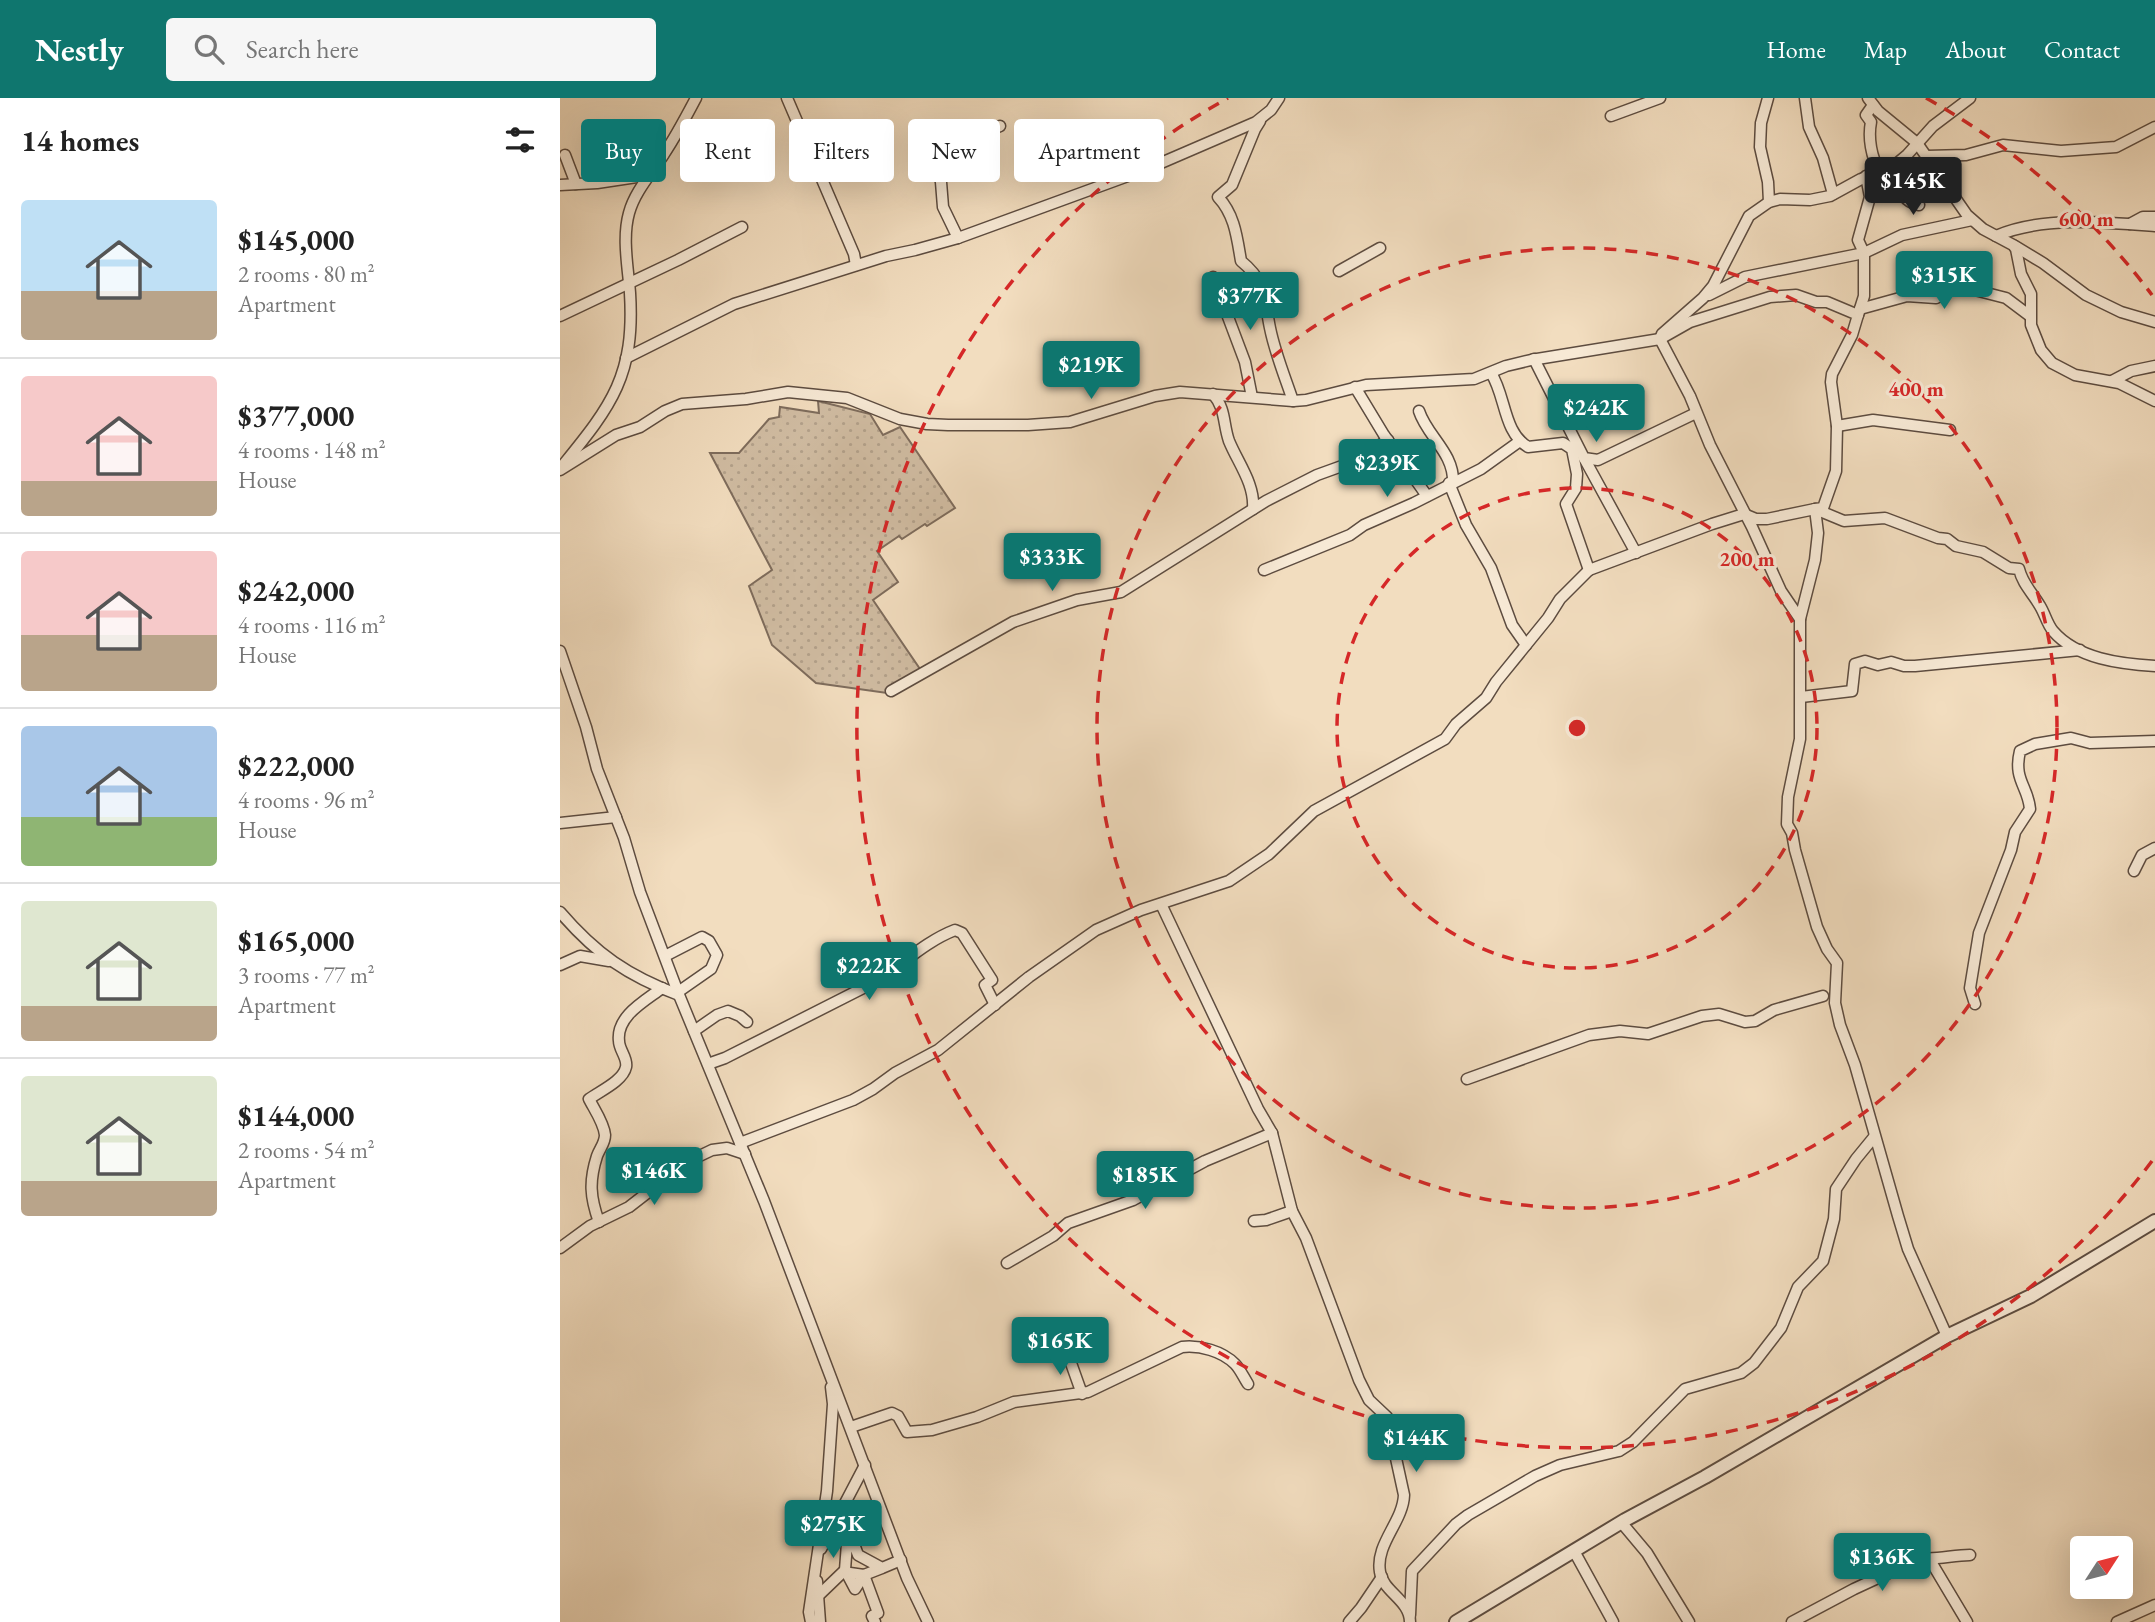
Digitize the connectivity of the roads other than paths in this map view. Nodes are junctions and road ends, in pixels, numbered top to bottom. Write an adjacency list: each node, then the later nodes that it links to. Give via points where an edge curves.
1 (787, 98): 37 (street)
2 (1279, 98): 9 (street)
3 (1660, 98): 10 (street)
4 (1768, 98): 25 (street, via 1760,147)
5 (1805, 98): 24 (street, via 1809,127)
6 (1970, 98): 12 (street)
7 (693, 99): 13 (street)
8 (1871, 102): 12 (street); 17 (street, via 1866,115)
9 (1264, 116): 33 (street, via 1147,169); 55 (street, via 1232,185 1218,197 1228,208 1241,261 1255,272 1268,302 1270,328)
10 (1611, 116)
11 (2155, 127): 15 (street, via 2116,147 2060,151 2003,145 1966,155)
12 (1917, 142): 15 (street); 16 (street)
13 (666, 147)
14 (565, 155): 22 (street)
15 (1927, 156): 28 (street)
16 (1891, 167): 17 (street); 26 (street, via 1905,198)
17 (1880, 171): 18 (street)
18 (1866, 176): 24 (street); 36 (street, via 1870,203 1858,240)
19 (592, 182): 22 (street)
20 (645, 182): 40 (street, via 634,198 626,225)
21 (941, 182): 33 (street, via 943,207)
22 (576, 184): 23 (street)
23 (560, 185)
24 (1833, 194): 25 (street)
25 (1769, 202): 41 (street, via 1749,216)
26 (1919, 205)
27 (2155, 217): 29 (street, via 2138,218)
28 (1972, 220): 32 (street); 36 (street, via 1902,235)
29 (2130, 224): 30 (street); 32 (street, via 2049,223 2013,228)
30 (2155, 226)
31 (742, 227): 40 (street)
32 (1996, 236): 34 (street)
33 (958, 238): 37 (street)
34 (2013, 245): 44 (street, via 2031,295); 45 (street, via 2086,295)
35 (1380, 248): 38 (street)
36 (1864, 253): 41 (street, via 1745,277); 42 (street, via 1864,296)
37 (856, 265): 47 (street, via 734,304)
38 (1339, 271)
39 (1213, 277): 54 (street, via 1245,362)
40 (629, 283): 43 (street); 47 (street, via 631,332)
41 (1703, 298): 46 (street)
42 (1859, 312): 44 (street, via 1907,296 1936,298 1959,286 2006,298); 46 (street, via 1796,295 1770,297 1690,322); 59 (street, via 1832,374)
43 (560, 316)
44 (2030, 316): 51 (street, via 2036,341 2052,363 2075,375)
45 (2155, 322)
46 (1660, 339): 48 (street); 58 (street)
47 (626, 358): 64 (street, via 621,381 599,421)
48 (1534, 359): 50 (street); 63 (street)
49 (2155, 366): 51 (street, via 2131,371)
50 (1491, 373): 52 (street, via 1465,380); 62 (street, via 1501,391 1510,428)
51 (2112, 382): 56 (street)
52 (1355, 387): 55 (street); 61 (street)
53 (1213, 394): 54 (street); 64 (street, via 1164,393 1083,419 1028,425 927,424 900,419 860,401 796,392 695,402 673,407 616,435); 67 (street, via 1252,493)
54 (1252, 397): 55 (street)
55 (1293, 401)
56 (2155, 401)
57 (1419, 411): 65 (street, via 1453,472)
58 (1696, 413): 63 (street, via 1598,460); 69 (street)
59 (1837, 426): 60 (street, via 1873,420); 68 (street, via 1836,471 1823,508)
60 (1950, 430)
61 (1388, 440): 66 (street); 67 (street, via 1353,462 1293,486)
62 (1520, 441): 65 (street, via 1481,469); 72 (street, via 1528,447 1563,443 1572,449 1576,488 1566,505)
63 (1584, 458): 70 (street)
64 (560, 469)
65 (1451, 482): 66 (street); 74 (street, via 1512,625)
66 (1427, 496): 71 (street)
67 (1253, 509): 78 (street, via 1121,592 1077,600 1013,622)
68 (1815, 509): 69 (street, via 1767,519); 73 (street, via 1815,560); 75 (street, via 1844,521 1893,520 2019,569 2021,581 2052,631)
69 (1744, 514): 70 (street); 73 (street, via 1780,591)
70 (1636, 553): 72 (street)
71 (1265, 570)
72 (1589, 570): 74 (street, via 1560,599)
73 (1800, 619): 79 (street)
74 (1526, 645): 85 (street, via 1486,698 1445,739 1314,811 1269,854 1229,881)
75 (2081, 650): 77 (street, via 2111,662); 79 (street, via 1915,666 1865,661 1855,664 1853,691)
76 (560, 651): 81 (street)
77 (2155, 666)
78 (891, 691)
79 (1801, 697): 100 (street, via 1800,739 1787,824 1817,927 1837,963 1837,1011)
80 (2155, 741): 94 (street, via 2090,743 2071,738 2020,751 2019,779 2031,809 2015,832 1979,933 1970,988)
81 (616, 817): 82 (street); 87 (street)
82 (560, 823)
83 (2155, 848): 84 (street, via 2142,855)
84 (2134, 871)
85 (1161, 904): 93 (street, via 1096,930); 99 (street)
86 (560, 912): 88 (street)
87 (665, 956): 91 (street); 91 (street, via 702,937 717,955 711,970)
88 (609, 961): 89 (street, via 580,956); 90 (street)
89 (560, 965)
90 (662, 988): 91 (street); 106 (street, via 634,1009 621,1027 618,1043 626,1061 621,1075 589,1099 605,1136 591,1186)
91 (679, 993): 96 (street)
92 (1823, 996): 98 (street, via 1774,1010 1755,1021 1720,1014 1648,1034 1589,1035)
93 (995, 1004): 97 (street, via 985,985 992,980 962,933 955,930 917,950 873,983); 101 (street, via 938,1051 863,1095)
94 (1975, 1004)
95 (747, 1022): 96 (street, via 728,1011)
96 (694, 1031): 97 (street)
97 (708, 1064): 101 (street)
98 (1467, 1079)
99 (1272, 1133): 103 (street); 108 (street, via 1205,1161 1133,1200 1068,1223)
100 (1874, 1137): 109 (street, via 1908,1249); 128 (street, via 1836,1189 1823,1261 1798,1287 1781,1328 1754,1363 1741,1373 1685,1389 1619,1451 1560,1465 1468,1515 1412,1571)
101 (740, 1143): 102 (street)
102 (745, 1154): 106 (street, via 727,1148 712,1150); 111 (street)
103 (1292, 1211): 104 (street); 125 (street, via 1359,1380 1369,1400 1388,1419 1404,1495 1380,1559)
104 (1254, 1221)
105 (2155, 1221): 109 (street, via 2031,1296)
106 (599, 1222): 107 (street)
107 (560, 1248)
108 (1007, 1263)
109 (1947, 1336): 116 (street)
110 (1066, 1349): 113 (street)
111 (829, 1369): 114 (street); 119 (street, via 834,1404)
112 (1248, 1384): 113 (street, via 1235,1364 1193,1346)
113 (1082, 1394): 114 (street, via 1014,1402 927,1432 907,1432 892,1413)
114 (851, 1427): 115 (street)
115 (865, 1465): 119 (street); 120 (street)
116 (1621, 1522): 117 (street); 136 (street, via 1647,1553)
117 (1574, 1551): 134 (street); 135 (street)
118 (1970, 1555): 121 (street)
119 (816, 1559): 126 (street); 129 (street)
120 (901, 1560): 122 (street); 132 (street)
121 (1930, 1560): 137 (street, via 1919,1559); 138 (street)
122 (882, 1568): 123 (street, via 847,1543); 124 (street)
123 (846, 1572): 124 (street); 124 (street, via 855,1589); 126 (street)
124 (864, 1575): 131 (street, via 878,1613 872,1616)
125 (1382, 1577): 128 (street); 133 (street)
126 (818, 1596): 130 (street)
127 (2155, 1605): 139 (street)
128 (1410, 1618)
129 (811, 1622)
130 (820, 1622)
131 (875, 1622)
132 (928, 1622)
133 (1349, 1622)
134 (1456, 1622)
135 (1613, 1622)
136 (1689, 1622)
137 (1792, 1622)
138 (1967, 1622)
139 (2117, 1622)

